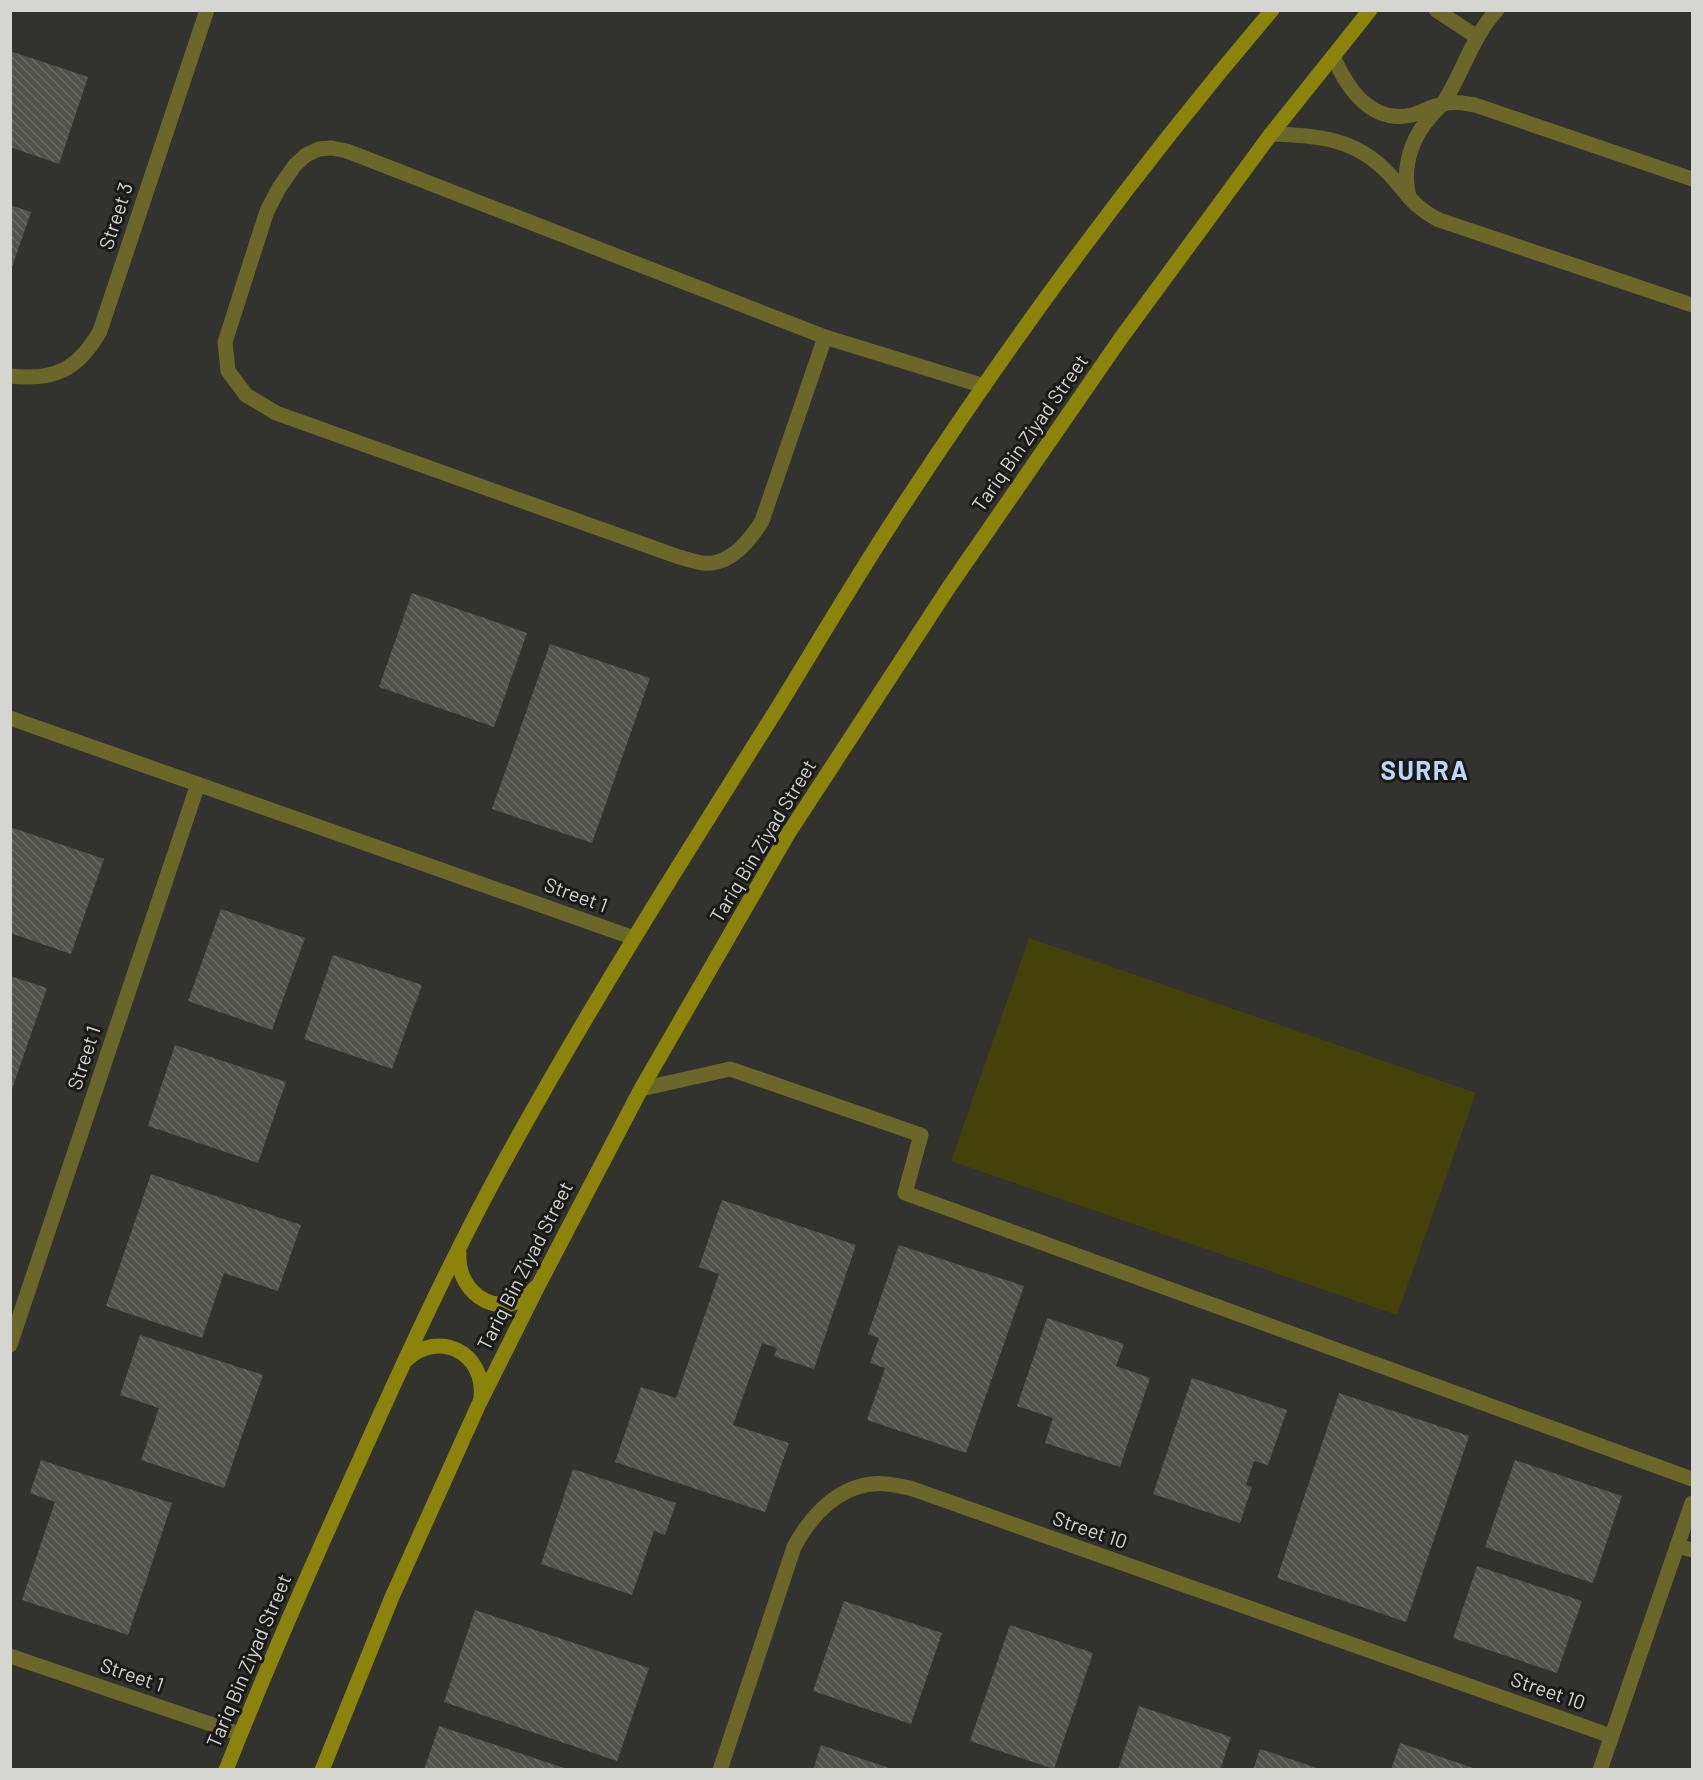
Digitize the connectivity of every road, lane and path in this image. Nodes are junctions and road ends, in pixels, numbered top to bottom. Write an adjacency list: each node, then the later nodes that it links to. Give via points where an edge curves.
1 (207, 10): 14 (street, Street 3, via 100,331 82,356 60,372 38,378)
2 (1272, 10): 15 (main road, Tariq Bin Ziyad Street, via 1084,246)
3 (1370, 10): 7 (main road, Tariq Bin Ziyad Street)
4 (1436, 10): 6 (street)
5 (1497, 10): 6 (street)
6 (1477, 38): 8 (street)
7 (1333, 56): 8 (street, via 1350,89 1377,111 1411,115); 9 (main road, Tariq Bin Ziyad Street)
8 (1443, 104): 10 (street, via 1475,105); 11 (street, via 1430,117 1412,148 1406,184)
9 (1271, 134): 11 (street, via 1311,135 1362,151 1389,173); 19 (main road, Tariq Bin Ziyad Street, via 1121,338 949,587 788,834)
10 (1692, 179)
11 (1410, 200): 12 (street, via 1439,220)
12 (1692, 305)
13 (825, 337): 13 (street, via 359,155 331,148 306,155 275,196 225,342 228,371 246,395 276,413 679,557 716,563 741,548 762,521); 15 (street)
14 (10, 376)
15 (984, 387): 18 (main road, Tariq Bin Ziyad Street, via 906,500)
16 (10, 718): 17 (street, Street 1)
17 (198, 784): 18 (street, Street 1); 22 (street, Street 1)
18 (634, 938): 20 (main road, Tariq Bin Ziyad Street, via 514,1144)
19 (641, 1089): 21 (main road, Tariq Bin Ziyad Street); 25 (street, via 730,1070 921,1136 905,1193)
20 (462, 1244): 21 (main road, via 459,1264 464,1282 486,1301 515,1302); 23 (main road, Tariq Bin Ziyad Street)
21 (539, 1284): 24 (main road, Tariq Bin Ziyad Street)
22 (10, 1346)
23 (402, 1365): 24 (main road, via 422,1348 456,1349 470,1358 480,1373 482,1390); 29 (main road, Tariq Bin Ziyad Street)
24 (478, 1406): 32 (main road, Tariq Bin Ziyad Street, via 392,1597)
25 (1692, 1479)
26 (1692, 1503): 27 (street)
27 (1685, 1548): 30 (street)
28 (10, 1656): 29 (street, Street 1)
29 (240, 1734): 31 (main road, Tariq Bin Ziyad Street)
30 (1611, 1736): 33 (street, Street 10, via 910,1488 873,1484 854,1489 828,1504 815,1514 798,1538); 34 (street)
31 (226, 1770)
32 (322, 1770)
33 (720, 1770)
34 (1600, 1770)

